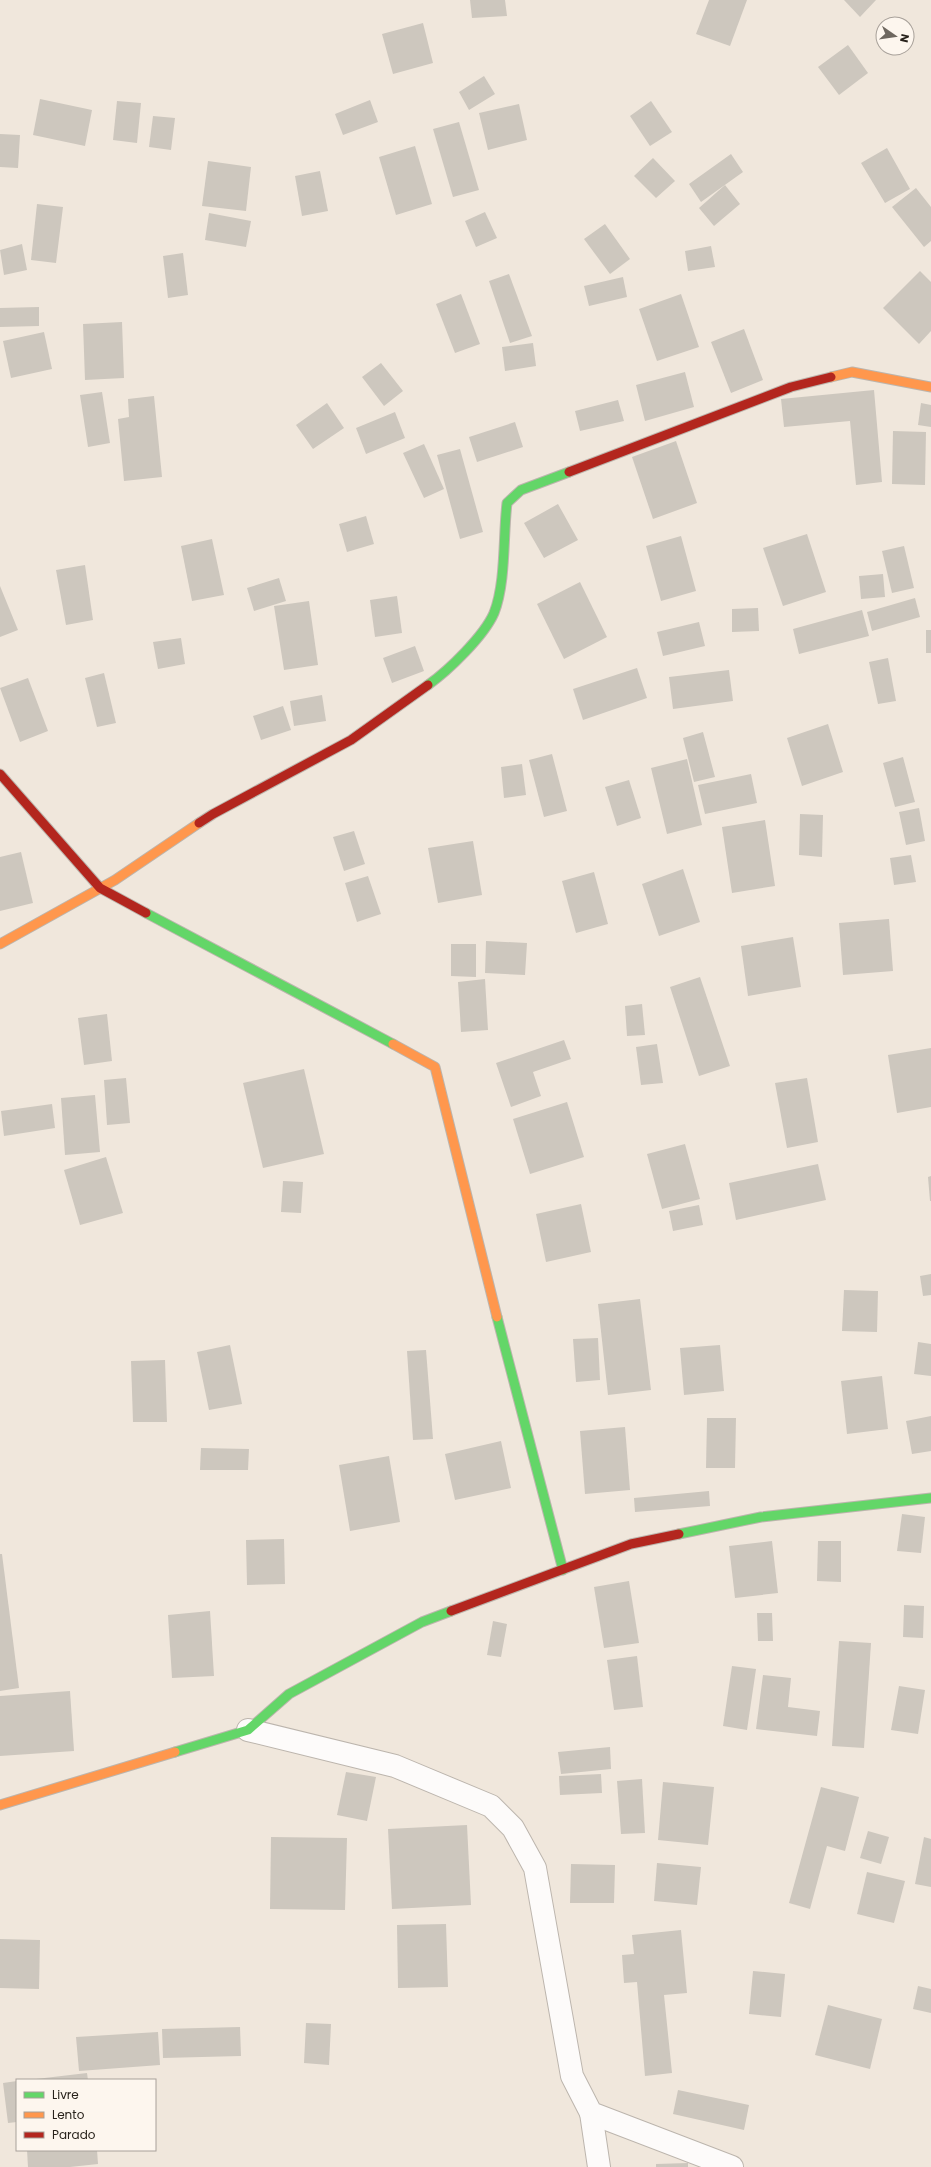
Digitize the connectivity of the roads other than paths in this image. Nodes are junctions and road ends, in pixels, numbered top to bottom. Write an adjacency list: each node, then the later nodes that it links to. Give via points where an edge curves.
1 (931, 387): 3 (street, via 852,372 791,387 521,490 507,503 501,580 494,613 471,647 435,680 351,740 213,814)
2 (0, 774): 3 (street)
3 (100, 888): 4 (street); 6 (street, via 435,1066)
4 (0, 944)
5 (931, 1498): 6 (street, via 761,1517 631,1544)
6 (562, 1570): 7 (street, via 422,1622 289,1694)
7 (248, 1730): 8 (street); 9 (street, via 395,1766 491,1806 513,1828 534,1868 572,2076)
8 (0, 1805)
9 (591, 2113): 10 (street); 11 (street)
10 (599, 2167)
11 (732, 2167)

